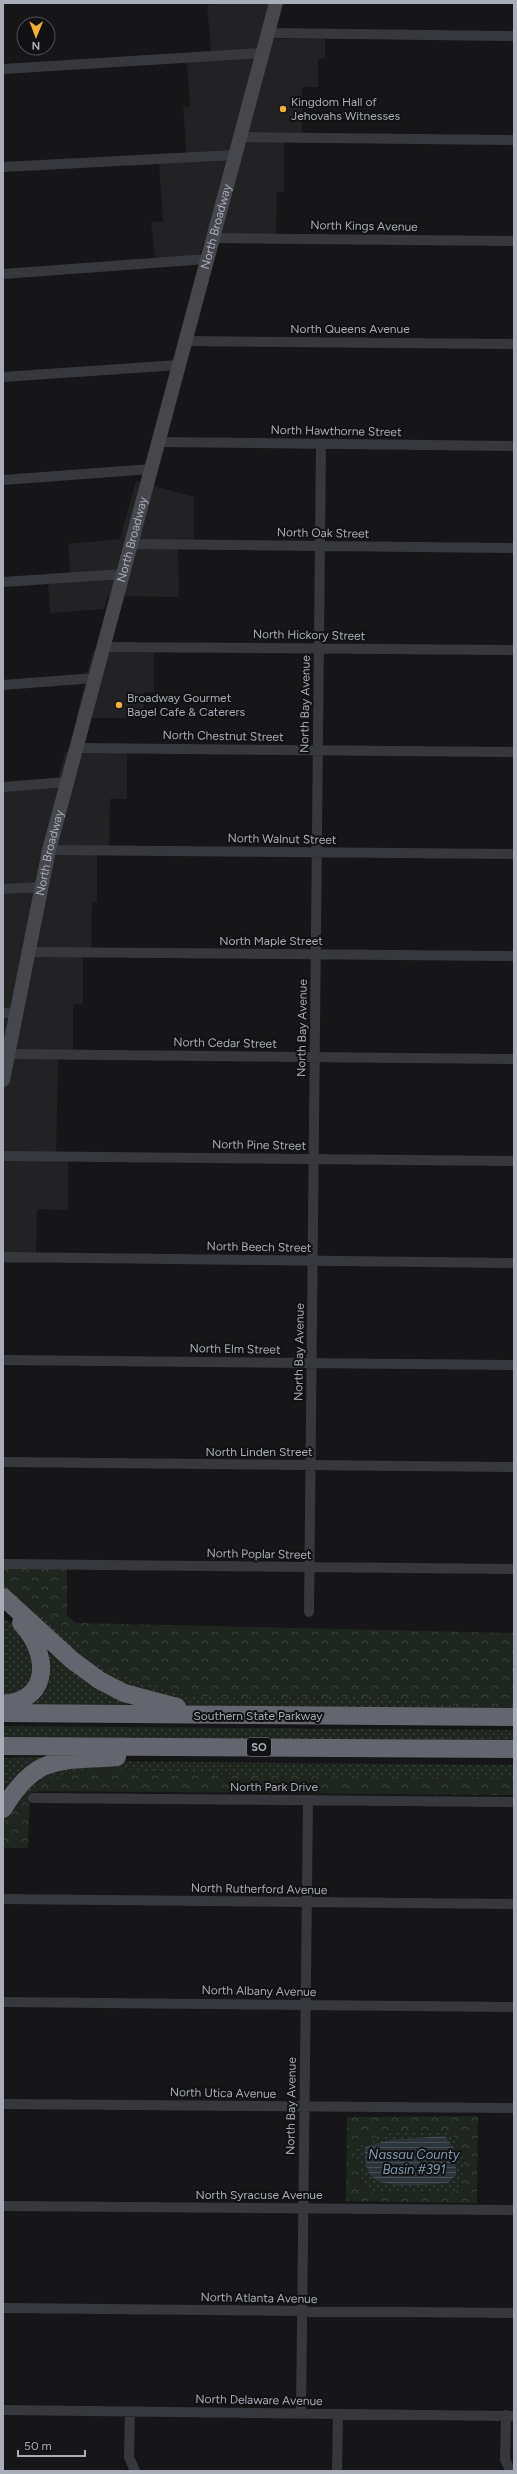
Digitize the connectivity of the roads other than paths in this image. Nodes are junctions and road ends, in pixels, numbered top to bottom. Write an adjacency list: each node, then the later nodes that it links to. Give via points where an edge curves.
1 (276, 3): 2 (main road, North Broadway)
2 (268, 33): 3 (street); 4 (main road, North Broadway)
3 (514, 36)
4 (262, 53): 5 (street); 6 (main road, North Broadway)
5 (3, 69)
6 (240, 137): 7 (street); 8 (main road, North Broadway)
7 (514, 140)
8 (235, 155): 9 (street); 10 (main road, North Broadway)
9 (3, 167)
10 (213, 238): 11 (street, North Kings Avenue); 12 (main road, North Broadway)
11 (514, 241)
12 (207, 259): 13 (street); 14 (main road, North Broadway)
13 (3, 274)
14 (185, 341): 15 (street, North Queens Avenue); 16 (main road, North Broadway)
15 (514, 344)
16 (179, 365): 17 (street); 18 (main road, North Broadway)
17 (3, 377)
18 (158, 442): 19 (street, North Hawthorne Street); 21 (main road, North Broadway)
19 (321, 444): 20 (street, North Hawthorne Street); 24 (street, North Bay Avenue)
20 (514, 446)
21 (151, 469): 22 (street); 23 (main road, North Broadway)
22 (3, 480)
23 (131, 544): 24 (street, North Oak Street); 26 (main road, North Broadway)
24 (320, 546): 25 (street, North Oak Street); 29 (street, North Bay Avenue)
25 (514, 548)
26 (123, 574): 27 (street); 28 (main road, North Broadway)
27 (3, 582)
28 (103, 647): 29 (street, North Hickory Street); 31 (main road, North Broadway)
29 (319, 648): 30 (street, North Hickory Street); 34 (street, North Bay Avenue)
30 (514, 650)
31 (95, 678): 32 (street); 33 (main road, North Broadway)
32 (3, 685)
33 (76, 748): 34 (street, North Chestnut Street); 36 (main road, North Broadway)
34 (318, 750): 35 (street, North Chestnut Street); 39 (street, North Bay Avenue)
35 (514, 752)
36 (67, 782): 37 (street); 38 (main road, North Broadway)
37 (3, 787)
38 (49, 850): 39 (street, North Walnut Street); 41 (main road, North Broadway)
39 (316, 852): 40 (street, North Walnut Street); 44 (street, North Bay Avenue)
40 (514, 854)
41 (42, 887): 42 (street); 43 (main road, North Broadway)
42 (3, 889)
43 (28, 952): 44 (street, North Maple Street); 46 (main road, North Broadway)
44 (316, 954): 45 (street, North Maple Street); 48 (street, North Bay Avenue)
45 (514, 956)
46 (10, 1013): 47 (main road, North Broadway)
47 (8, 1054): 48 (street, North Cedar Street); 50 (main road, North Broadway)
48 (315, 1057): 49 (street, North Cedar Street); 52 (street, North Bay Avenue)
49 (514, 1059)
50 (3, 1080)
51 (3, 1156): 52 (street, North Pine Street)
52 (314, 1159): 53 (street, North Pine Street); 55 (street, North Bay Avenue)
53 (514, 1161)
54 (3, 1258): 55 (street, North Beech Street)
55 (313, 1261): 56 (street, North Beech Street); 58 (street, North Bay Avenue)
56 (514, 1263)
57 (3, 1360): 58 (street, North Elm Street)
58 (312, 1363): 59 (street, North Elm Street); 61 (street, North Bay Avenue)
59 (514, 1365)
60 (3, 1462): 61 (street, North Linden Street)
61 (310, 1465): 62 (street, North Linden Street); 64 (street, North Bay Avenue)
62 (514, 1467)
63 (3, 1564): 64 (street, North Poplar Street)
64 (309, 1567): 65 (street, North Poplar Street); 68 (street, North Bay Avenue)
65 (514, 1569)
66 (3, 1597): 71 (highway, via 72,1660 99,1680 124,1693 155,1703)
67 (3, 1612): 69 (highway, via 19,1622 31,1634 40,1653 42,1668 36,1687 24,1700)
68 (309, 1612)
69 (3, 1704)
70 (3, 1713): 71 (highway, Southern State Parkway)
71 (221, 1716): 72 (highway, Southern State Parkway)
72 (514, 1717)
73 (3, 1746): 74 (highway, SO)
74 (229, 1746): 75 (highway, SO); 79 (highway, via 48,1763 28,1775)
75 (514, 1749)
76 (33, 1798): 77 (street, North Park Drive)
77 (308, 1800): 78 (street, North Park Drive); 81 (street, North Bay Avenue)
78 (514, 1802)
79 (3, 1809)
80 (3, 1899): 81 (street, North Rutherford Avenue)
81 (306, 1902): 82 (street, North Rutherford Avenue); 84 (street, North Bay Avenue)
82 (514, 1904)
83 (3, 2002): 84 (street, North Albany Avenue)
84 (305, 2005): 85 (street, North Albany Avenue); 87 (street, North Bay Avenue)
85 (514, 2007)
86 (3, 2104): 87 (street, North Utica Avenue)
87 (304, 2106): 88 (street, North Utica Avenue); 90 (street, North Bay Avenue)
88 (514, 2108)
89 (3, 2206): 90 (street, North Syracuse Avenue)
90 (303, 2209): 91 (street, North Syracuse Avenue); 93 (street, North Bay Avenue)
91 (514, 2210)
92 (3, 2308): 93 (street, North Atlanta Avenue)
93 (302, 2311): 94 (street, North Atlanta Avenue); 97 (street, North Bay Avenue)
94 (514, 2313)
95 (3, 2410): 96 (street, North Delaware Avenue)
96 (130, 2412): 97 (street, North Delaware Avenue); 100 (street, via 129,2456)
97 (301, 2413): 98 (street, North Delaware Avenue)
98 (338, 2414): 99 (street, North Delaware Avenue); 101 (street)
99 (510, 2416): 102 (street, via 505,2460)
100 (135, 2471)
101 (337, 2471)
102 (511, 2471)

